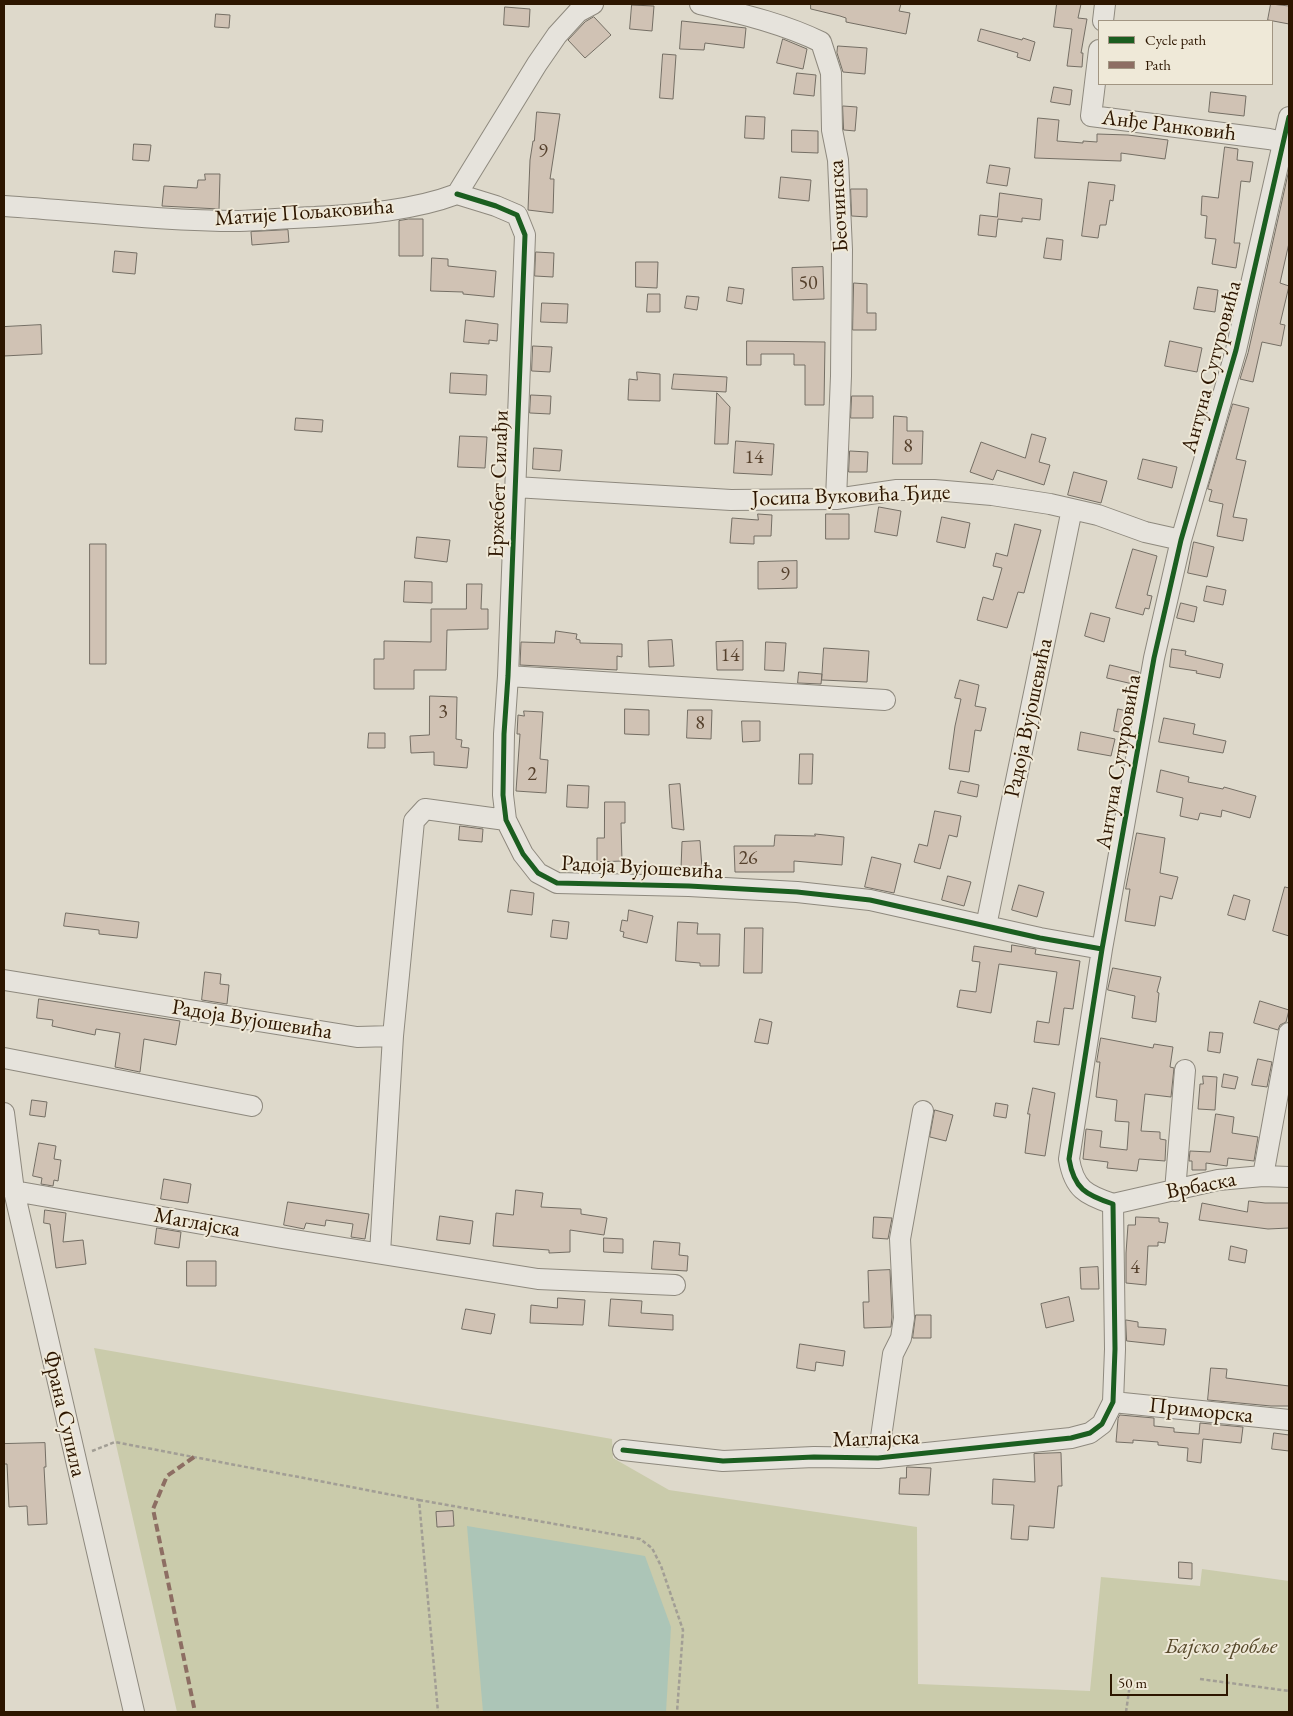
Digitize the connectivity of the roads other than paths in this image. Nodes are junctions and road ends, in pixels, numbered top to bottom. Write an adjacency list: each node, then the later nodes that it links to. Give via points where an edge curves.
1 (593, 4): 8 (street, via 578,12 537,64)
2 (700, 4): 11 (street, Беочинска, via 755,17 821,42 831,73 832,130 838,160 842,250 842,376)
3 (1105, 4): 4 (street)
4 (1103, 20)
5 (1098, 58): 7 (street, Анђе Ранковић, via 1091,116)
6 (1289, 117): 7 (street, Антуна Сутуровића)
7 (1283, 142): 13 (street, Антуна Сутуровића, via 1236,350)
8 (457, 194): 9 (street, Матије Пољаковића, via 442,200 346,215 239,221 149,218); 10 (street, Ержебет Силађи, via 517,215 525,235)
9 (4, 206)
10 (515, 487): 11 (street, Јосипа Вуковића Ђиде, via 731,500); 14 (street, Ержебет Силађи)
11 (836, 499): 12 (street, Јосипа Вуковића Ђиде, via 897,490 934,490 992,495)
12 (1072, 509): 13 (street, Јосипа Вуковића Ђиде, via 1144,532); 17 (street, Радоја Вујошевића)
13 (1182, 540): 18 (street, Антуна Сутуровића, via 1142,719)
14 (508, 676): 15 (street); 16 (street, Ержебет Силађи, via 503,778)
15 (885, 700)
16 (506, 820): 17 (street, Радоја Вујошевића, via 523,854 538,873 557,883 797,892 870,900); 21 (street, via 425,809 414,822)
17 (986, 926): 18 (street, Радоја Вујошевића)
18 (1102, 949): 31 (street, Антуна Сутуровића, via 1068,1159 1071,1174 1086,1193)
19 (4, 980): 21 (street, Радоја Вујошевића, via 357,1037)
20 (1289, 1033): 27 (street)
21 (393, 1036): 32 (street)
22 (4, 1058): 24 (street)
23 (1185, 1070): 30 (street)
24 (252, 1106)
25 (923, 1111): 37 (street, via 900,1239 903,1325 893,1354)
26 (4, 1113): 29 (street, Франа Супила)
27 (1263, 1176): 28 (street, Врбаска); 30 (street, Врбаска, via 1218,1180)
28 (1289, 1176)
29 (14, 1191): 32 (street, Маглајска); 38 (street, Франа Супила)
30 (1175, 1191): 31 (street, Врбаска)
31 (1114, 1204): 34 (street)
32 (380, 1253): 33 (street, Маглајска, via 538,1279)
33 (676, 1285)
34 (1113, 1402): 35 (street, Приморска); 37 (street, Маглајска, via 1102,1424 1090,1433 1071,1438)
35 (1289, 1420)
36 (624, 1450): 37 (street, Маглајска, via 723,1461)
37 (878, 1458)
38 (134, 1712)

